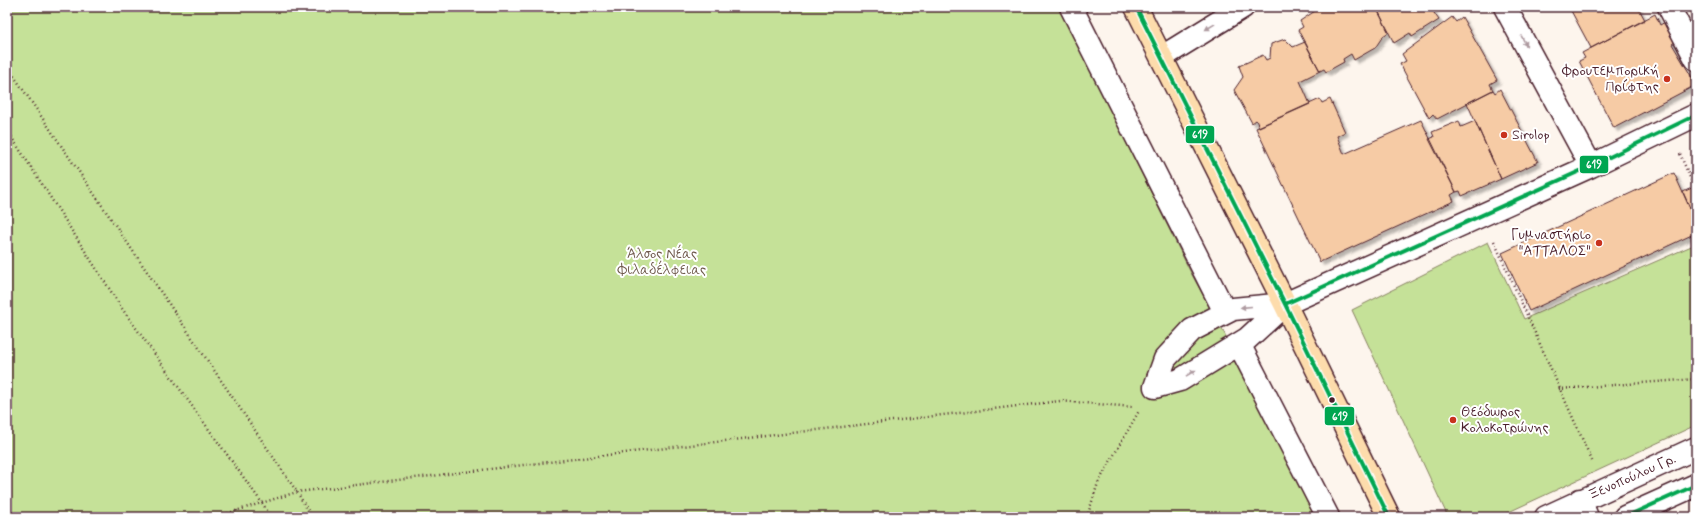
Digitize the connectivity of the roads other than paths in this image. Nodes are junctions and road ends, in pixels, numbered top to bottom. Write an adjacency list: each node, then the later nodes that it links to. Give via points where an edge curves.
1 (1071, 7): 11 (street)
2 (1136, 7): 6 (main road)
3 (1243, 7): 6 (street, one-way to 6)
4 (1505, 7): 9 (street, one-way to 9)
5 (1669, 7): 7 (street)
6 (1162, 57): 10 (main road)
7 (1696, 59)
8 (1696, 116): 9 (street)
9 (1591, 166): 10 (street)
10 (1285, 304): 11 (street, one-way to 11, via 1234,308); 12 (street); 17 (main road)
11 (1225, 312): 12 (street, one-way to 12, via 1192,330 1165,359 1155,387 1180,380)
12 (1239, 344): 16 (street)
13 (1696, 448): 15 (street, Ξενoπούλου Γρ., via 1605,489)
14 (1696, 485): 19 (street)
15 (1584, 509): 18 (street, Ξενoπούλου Γρ.)
16 (1328, 517)
17 (1389, 517)
18 (1546, 517)
19 (1626, 517)

